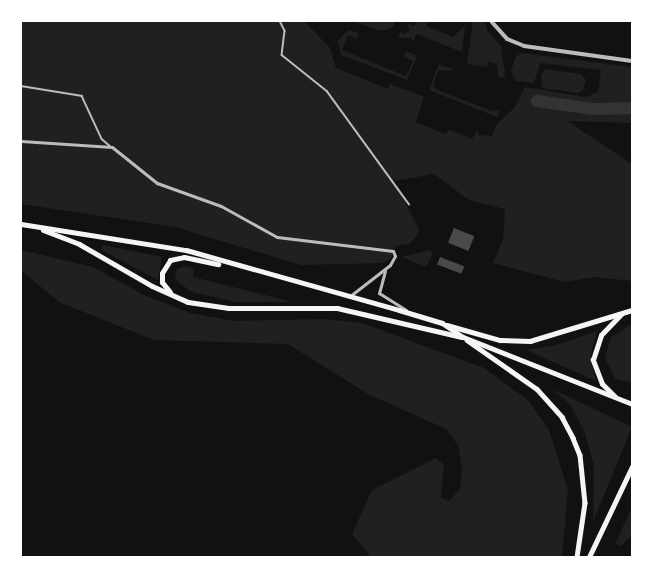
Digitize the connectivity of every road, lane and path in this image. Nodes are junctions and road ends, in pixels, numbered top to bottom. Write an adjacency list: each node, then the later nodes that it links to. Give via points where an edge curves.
1 (280, 21): 7 (lane, via 285,31 282,56 327,91)
2 (491, 21): 3 (street, via 507,39 524,46)
3 (632, 61)
4 (21, 86): 6 (lane, via 82,96 102,139)
5 (21, 141): 6 (street)
6 (111, 147): 11 (street, via 157,183 221,206 266,232 395,253)
7 (409, 204)
8 (21, 224): 9 (highway)
9 (33, 226): 10 (highway, via 175,248); 12 (highway, via 79,244)
10 (243, 269): 12 (highway, via 174,258 164,266 162,282); 13 (highway)
11 (386, 269): 13 (street); 16 (street, via 379,293)
12 (176, 297): 18 (highway, via 229,308 337,308)
13 (348, 297): 16 (highway)
14 (632, 310): 15 (main road)
15 (624, 311): 17 (main road, via 530,341 500,340); 19 (main road, via 600,334 594,352 595,368)
16 (410, 314): 17 (highway)
17 (442, 323): 18 (highway)
18 (463, 337): 19 (highway); 22 (main road, via 537,389 557,410 573,438 580,455 585,503)
19 (615, 397): 20 (highway)
20 (632, 404)
21 (632, 467): 23 (main road)
22 (577, 557)
23 (589, 557)

